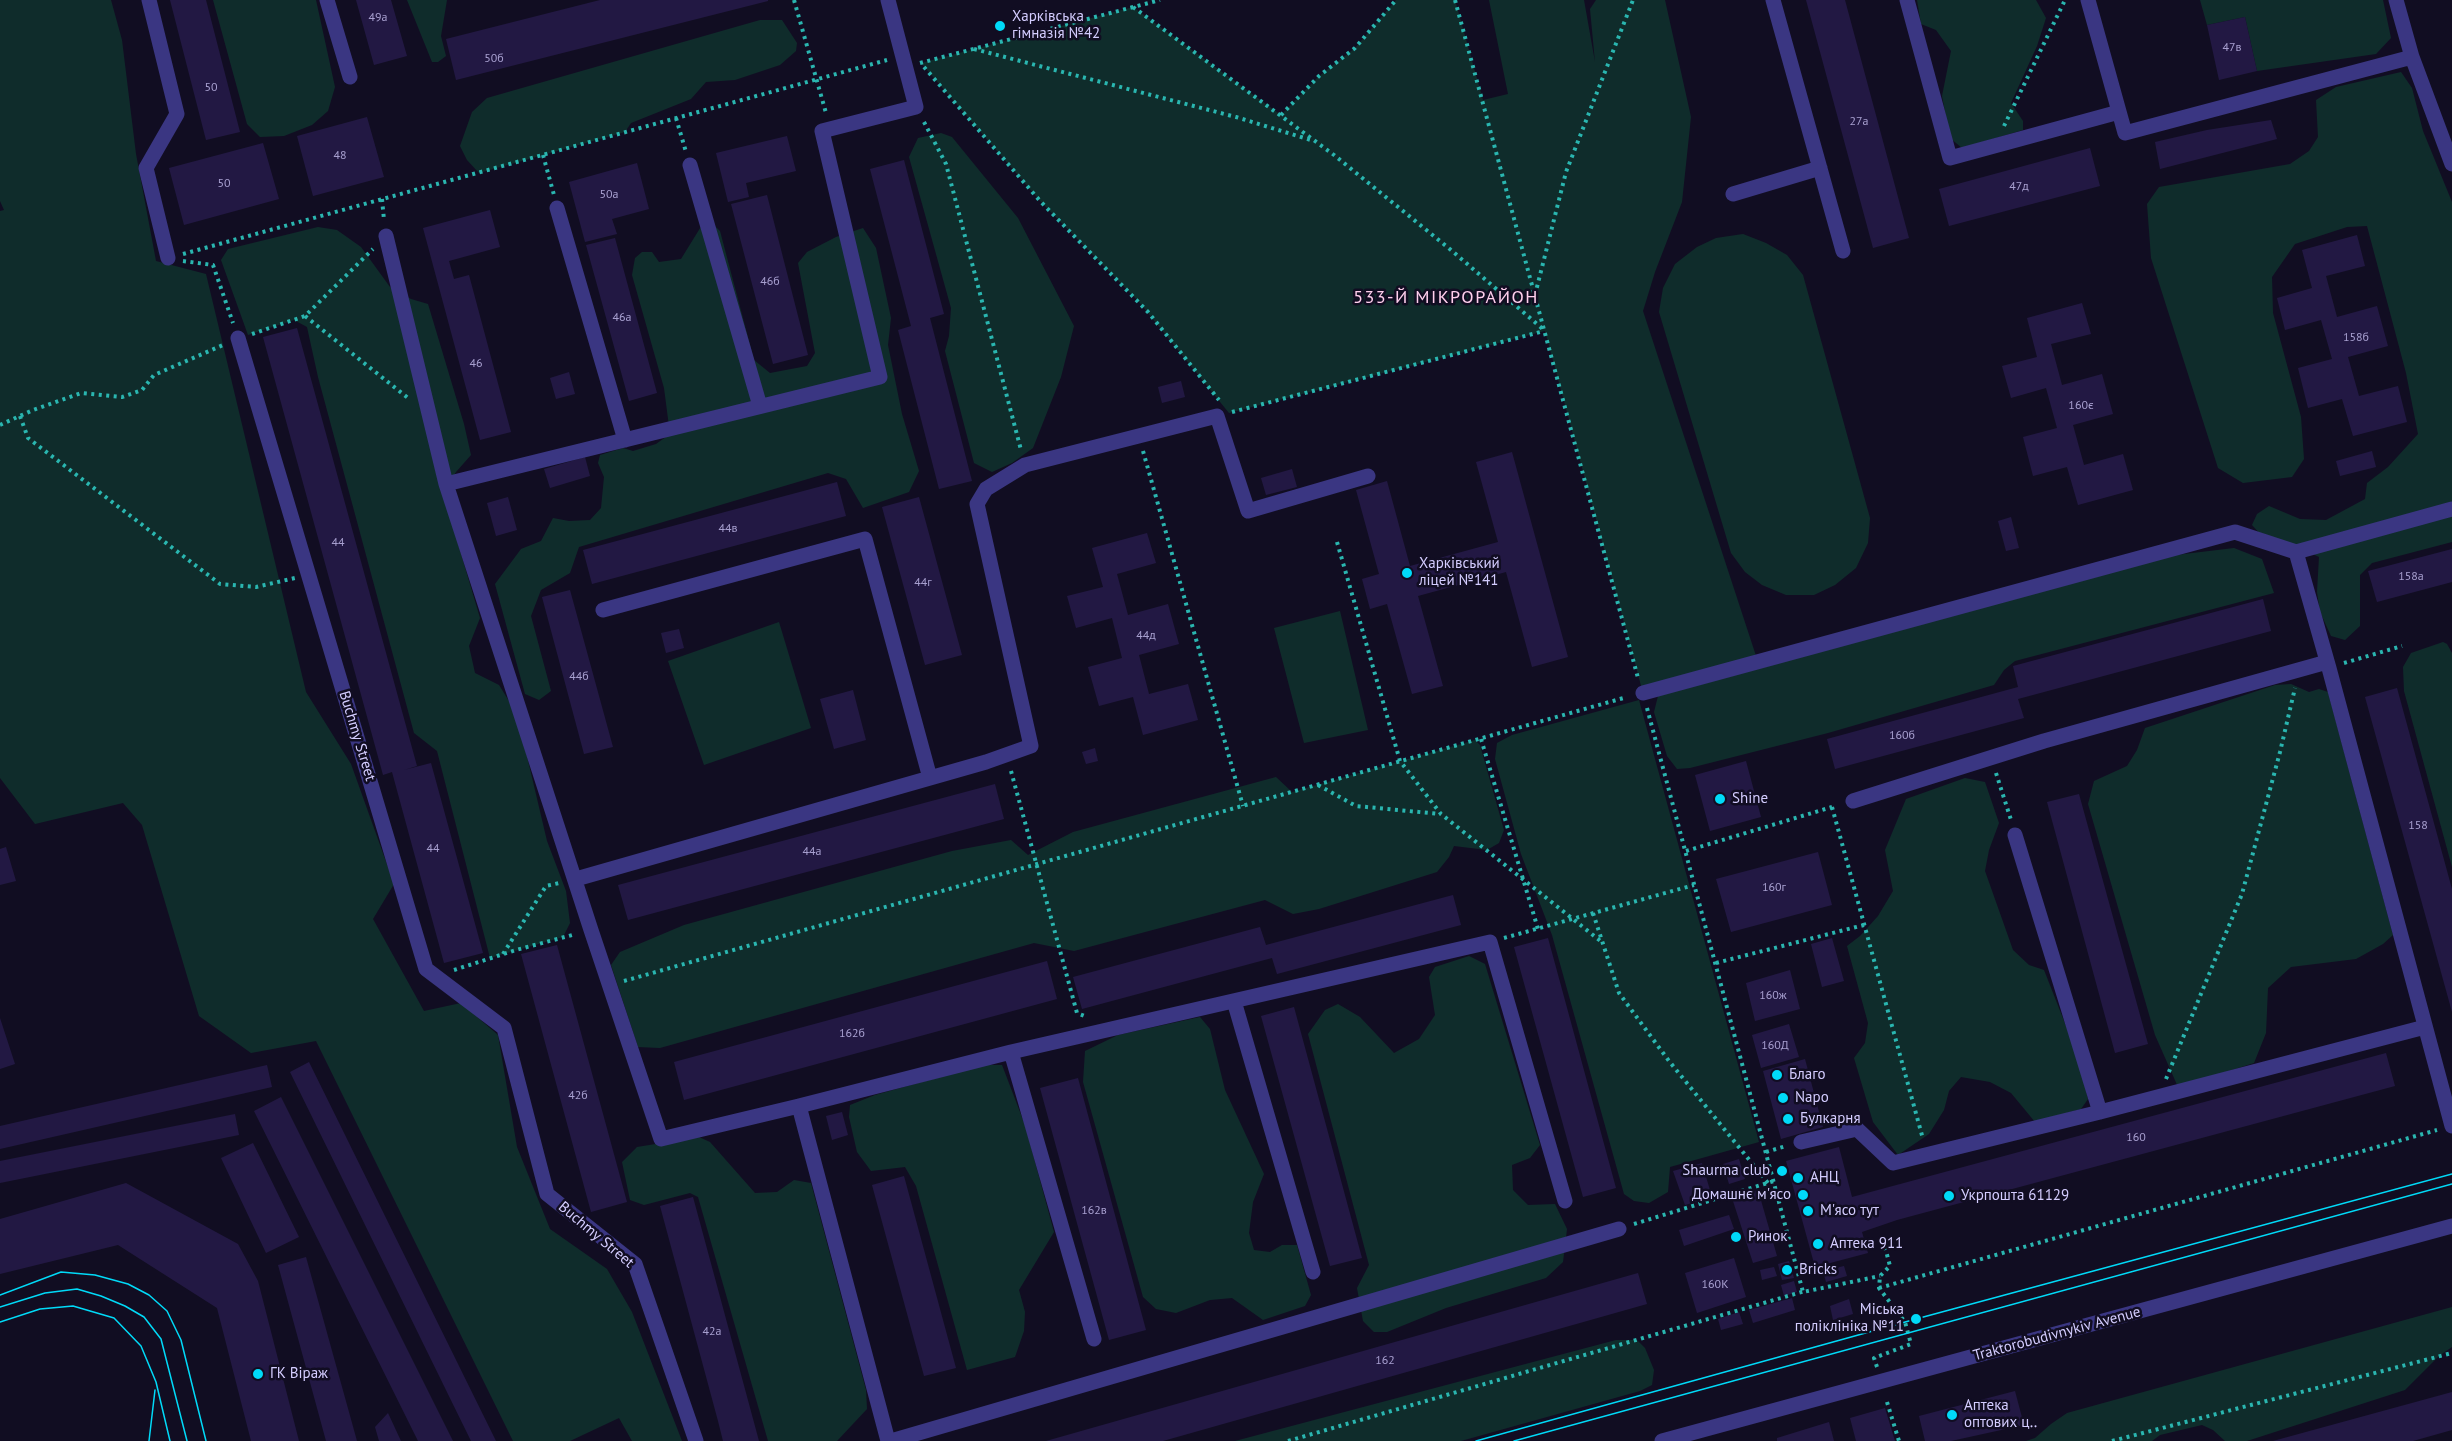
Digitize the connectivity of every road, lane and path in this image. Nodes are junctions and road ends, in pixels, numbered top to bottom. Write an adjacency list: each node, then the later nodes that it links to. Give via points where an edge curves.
1 (149, 0): 34 (street, via 177,114 146,168)
2 (327, 0): 17 (street)
3 (794, 0): 18 (path)
4 (888, 0): 16 (street)
5 (1160, 0): 13 (path)
6 (1396, 0): 21 (path, via 1355,48 1319,76)
7 (1633, 0): 35 (path, via 1566,172)
8 (1773, 0): 29 (street)
9 (1907, 0): 25 (street, via 1950,158)
10 (2065, 0): 25 (path)
11 (2088, 0): 20 (street)
12 (2396, 0): 15 (street)
13 (1133, 7): 14 (path); 21 (path)
14 (974, 49): 16 (path); 24 (path)
15 (2412, 57): 20 (street, via 2125,133); 27 (street)
16 (910, 61): 18 (path); 19 (street); 40 (path, via 1148,312)
17 (350, 77)
18 (817, 79): 22 (path); 23 (path)
19 (916, 106): 23 (street); 45 (path, via 946,164)
20 (2119, 112): 25 (street)
21 (1281, 115): 24 (path)
22 (676, 118): 26 (path); 28 (path)
23 (830, 129): 38 (street, via 822,131 879,377)
24 (1317, 142): 40 (path, via 1545,331)
25 (1995, 146)
26 (543, 155): 31 (path); 34 (path)
27 (2452, 164)
28 (690, 165): 38 (street)
29 (1820, 168): 30 (street); 33 (street)
30 (1733, 194)
31 (557, 208): 44 (street)
32 (386, 236): 36 (path); 39 (street)
33 (1844, 251)
34 (168, 258): 37 (path, via 213,265)
35 (1535, 296)
36 (305, 316): 37 (path); 39 (path)
37 (238, 338): 41 (path, via 154,375 142,390 122,397 81,393); 51 (street, Buchmy Street)
38 (760, 406): 44 (street)
39 (429, 414): 47 (street)
40 (1223, 414): 43 (street); 46 (street, via 1248,512)
41 (20, 416): 42 (path); 51 (path, via 28,438 220,584 256,587)
42 (0, 425)
43 (1139, 436): 45 (street); 64 (path)
44 (625, 440): 47 (street)
45 (1025, 465): 58 (street, via 986,489 977,504 1031,746)
46 (1368, 476)
47 (446, 484): 70 (street)
48 (2452, 509): 50 (street)
49 (1337, 542): 60 (path)
50 (2296, 552): 54 (street); 56 (street, via 2235,532)
51 (309, 575): 82 (street, Buchmy Street, via 426,969)
52 (603, 610): 61 (street, via 865,539)
53 (2402, 646): 54 (path)
54 (2328, 665): 55 (street); 85 (street)
55 (2300, 670): 59 (street); 88 (path, via 2242,894)
56 (1642, 693): 57 (path)
57 (1481, 739): 60 (path); 71 (path)
58 (1006, 755): 61 (street); 69 (path)
59 (1991, 758): 63 (street); 67 (path)
60 (1400, 761): 62 (path); 66 (path)
61 (930, 778): 70 (street)
62 (1318, 785): 64 (path); 66 (path, via 1356,806)
63 (1853, 801): 65 (path)
64 (1243, 806): 69 (path)
65 (1832, 807): 68 (path); 75 (path)
66 (1441, 814): 71 (path)
67 (2015, 835): 90 (street)
68 (1686, 851)
69 (1038, 864): 83 (path); 86 (path, via 1077,1013)
70 (576, 879): 80 (path, via 546,886); 83 (street)
71 (1523, 879): 74 (path); 76 (path)
72 (1694, 885): 73 (path)
73 (1593, 913): 74 (path); 79 (path)
74 (1573, 919): 76 (path); 79 (path)
75 (1864, 925): 81 (path); 93 (path)
76 (1538, 929): 78 (path)
77 (563, 937): 80 (path)
78 (1490, 942): 84 (street); 96 (street)
79 (1603, 943): 95 (path, via 1619,993)
80 (502, 954): 82 (path)
81 (1716, 963)
82 (435, 976): 108 (street, Buchmy Street, via 504,1028 547,1194 635,1264)
83 (611, 984): 89 (street, via 662,1139)
84 (1234, 1001): 86 (street); 100 (street)
85 (2425, 1027): 88 (street); 91 (street)
86 (1116, 1028): 87 (street)
87 (1011, 1052): 89 (street); 103 (street)
88 (2160, 1096): 90 (street)
89 (799, 1106): 109 (street)
90 (2100, 1112): 93 (street)
91 (2452, 1126): 101 (path)
92 (1801, 1142): 93 (street, via 1857,1129 1893,1163)
93 (1927, 1155)
94 (1774, 1181): 95 (path)
95 (1768, 1183): 98 (path)
96 (1565, 1201)
97 (2452, 1226): 107 (street, Traktorobudivnykiv Avenue)
98 (1619, 1229): 109 (street)
99 (1885, 1247): 101 (path, via 1890,1266 1880,1276)
100 (1313, 1272)
101 (1879, 1288): 105 (path, via 1905,1322 1911,1344 1874,1358)
102 (1806, 1291): 110 (path)
103 (1094, 1339)
104 (2452, 1353): 113 (path)
105 (1879, 1373)
106 (1887, 1402): 112 (path)
107 (1679, 1439): 111 (street, Traktorobudivnykiv Avenue)
108 (696, 1441)
109 (889, 1441)
110 (1288, 1441)
111 (1662, 1441)
112 (1899, 1441)
113 (2112, 1441)

